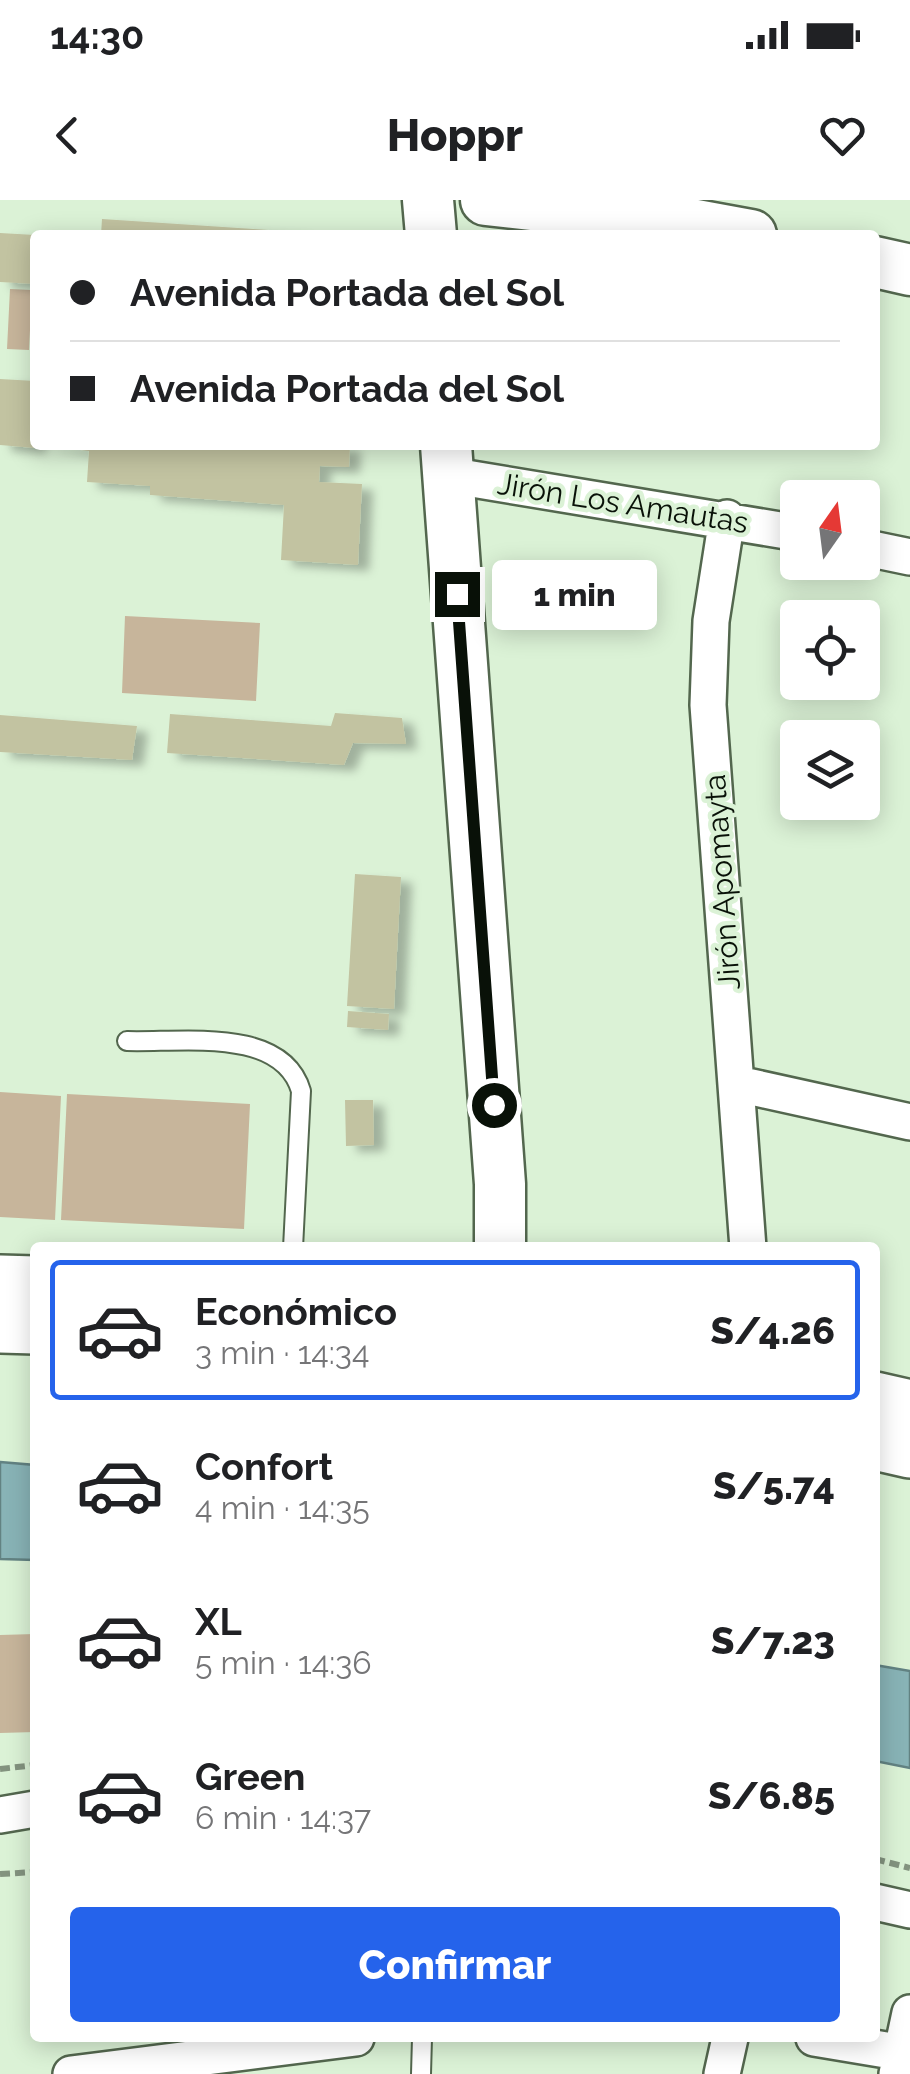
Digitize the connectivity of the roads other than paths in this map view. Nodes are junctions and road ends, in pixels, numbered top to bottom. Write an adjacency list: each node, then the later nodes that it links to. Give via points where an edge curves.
1 (428, 200): 4 (street)
2 (486, 200): 3 (street)
3 (674, 210): 5 (street)
4 (431, 230)
5 (736, 230)
6 (880, 263): 7 (street)
7 (910, 270)
8 (447, 460): 9 (street, Jirón Los Amautas); 16 (street)
9 (727, 518): 10 (street, Jirón Los Amautas); 14 (street, Jirón Apomayta, via 710,620 708,705)
10 (780, 529)
11 (880, 551): 12 (street)
12 (910, 557)
13 (127, 1041): 17 (lane, via 246,1046 295,1072 300,1091)
14 (738, 1084): 15 (street); 20 (street, Jirón Apomayta)
15 (910, 1122)
16 (500, 1184): 18 (street); 19 (street)
17 (293, 1242)
18 (471, 1242)
19 (500, 1242)
20 (748, 1242)
21 (0, 1283): 22 (main road)
22 (30, 1284)
23 (0, 1326): 24 (main road)
24 (30, 1326)
25 (880, 1401): 26 (main road)
26 (910, 1408)
27 (880, 1443): 28 (main road)
28 (910, 1450)
29 (30, 1810): 30 (street)
30 (0, 1815)
31 (880, 1903): 32 (street)
32 (910, 1910)
33 (910, 2014): 39 (street)
34 (295, 2042): 38 (street)
35 (422, 2042): 41 (lane)
36 (729, 2042): 42 (street)
37 (830, 2042): 39 (street)
38 (264, 2044): 40 (street)
39 (903, 2060)
40 (72, 2074)
41 (421, 2074)
42 (722, 2074)

